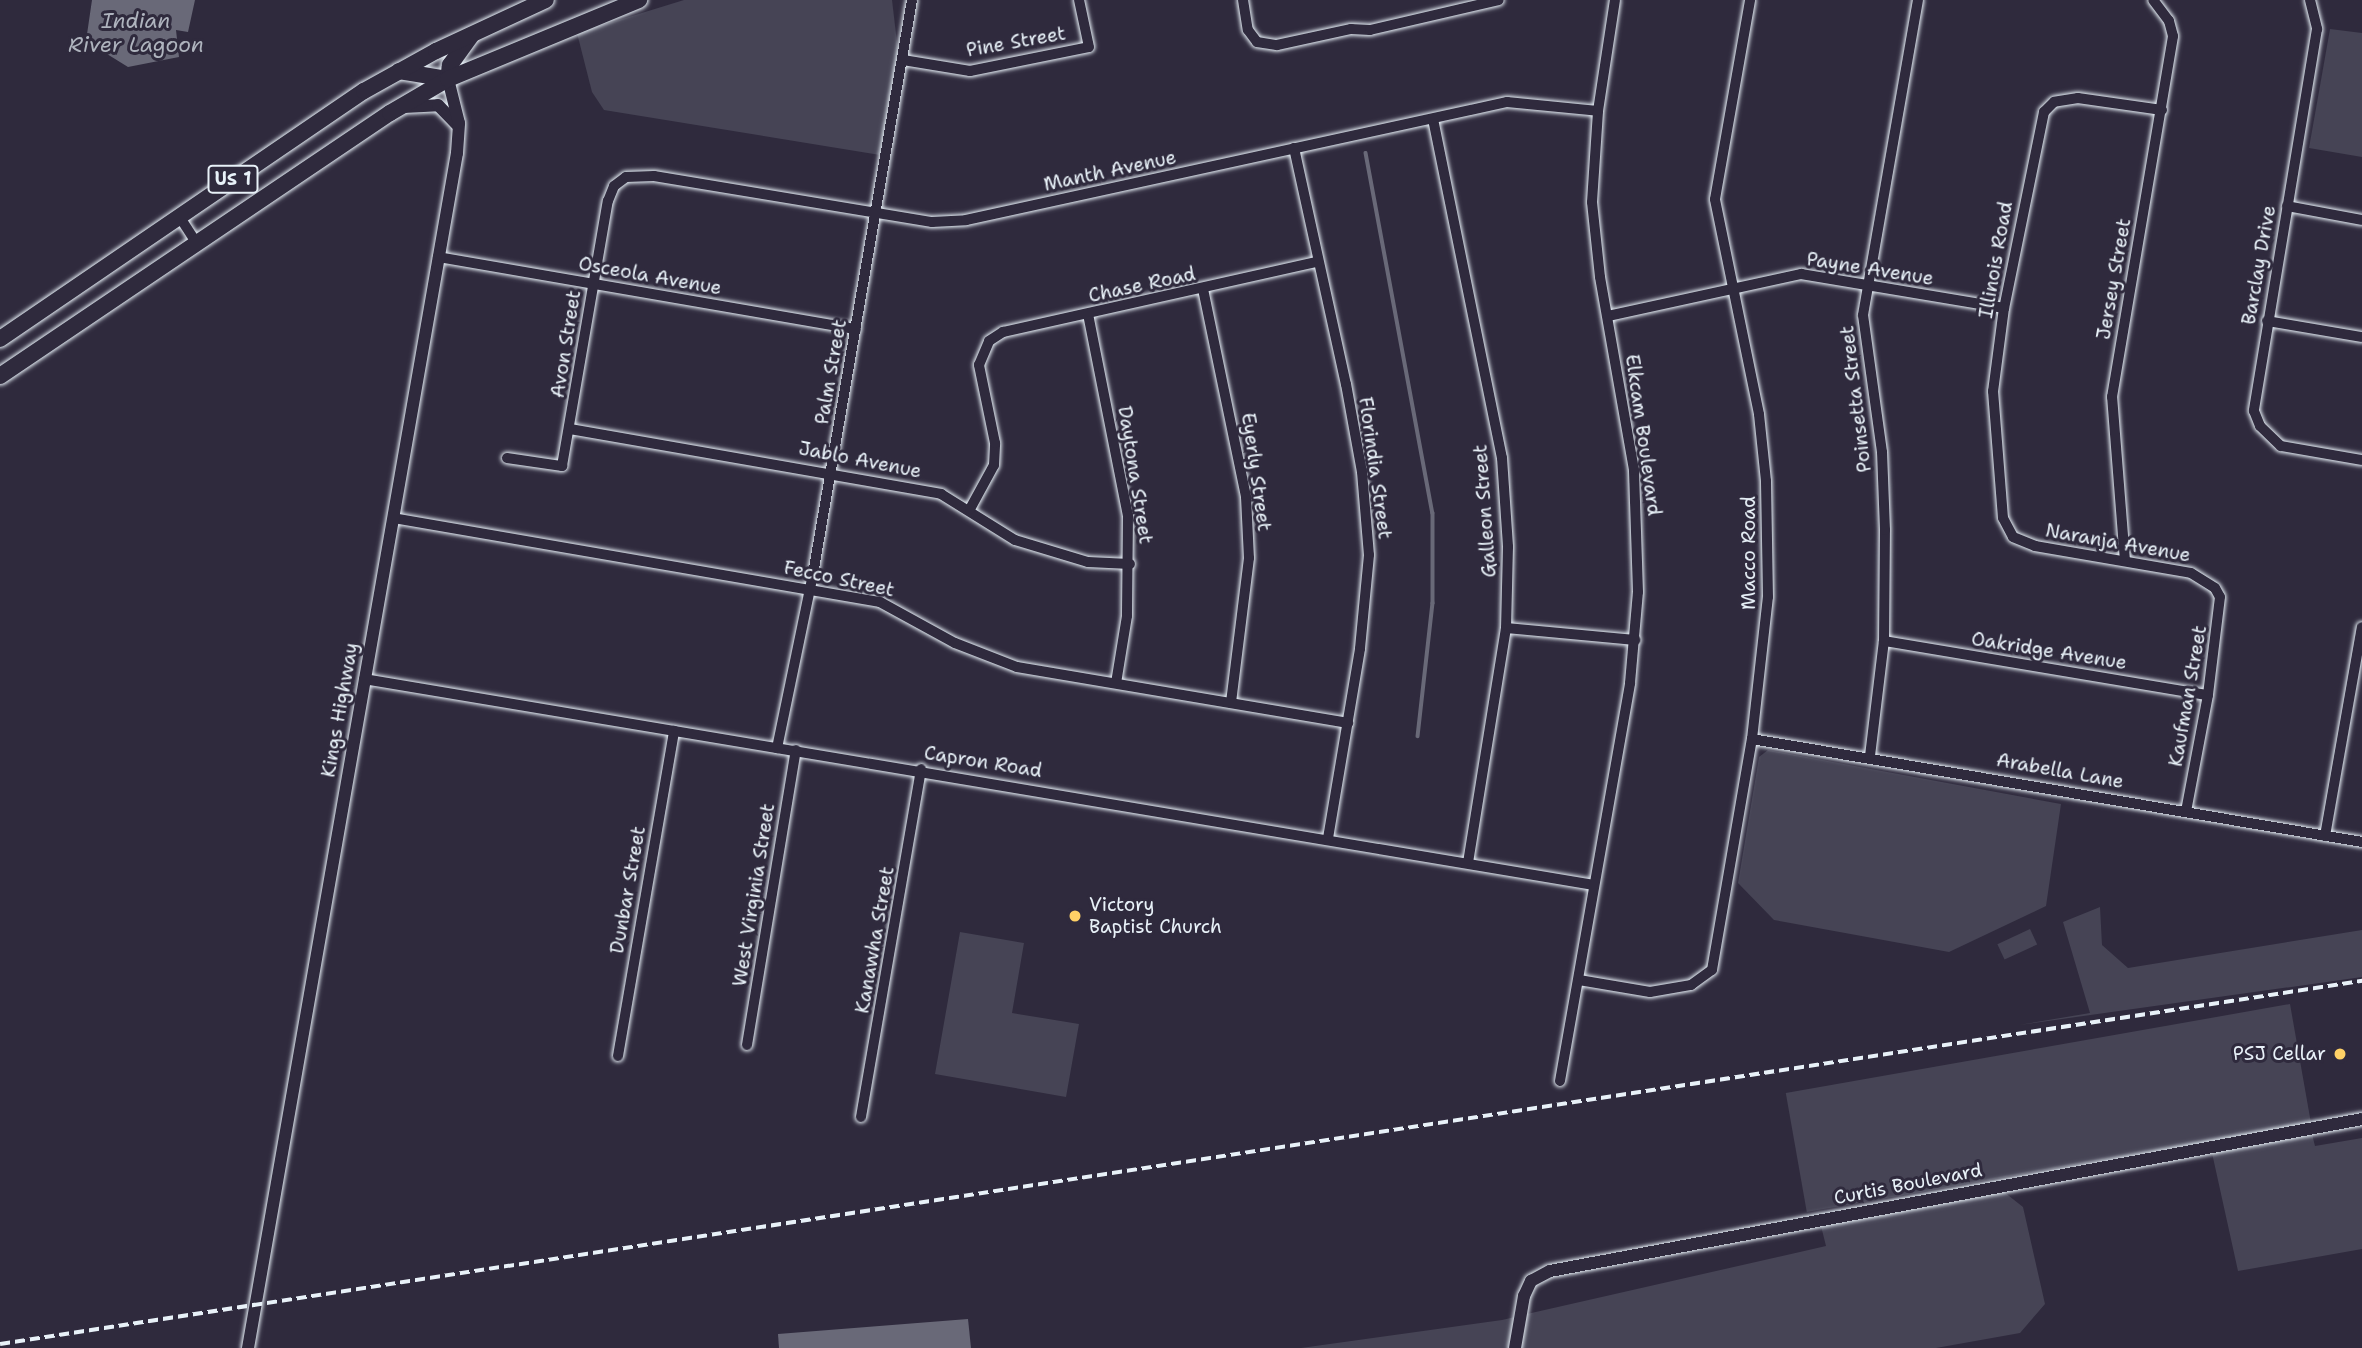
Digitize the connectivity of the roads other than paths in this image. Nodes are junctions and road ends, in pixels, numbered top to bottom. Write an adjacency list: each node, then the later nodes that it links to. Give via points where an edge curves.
1 (546, 0): 12 (main road, US 1)
2 (639, 0): 15 (main road, US 1)
3 (912, 0): 13 (street, Palm Street)
4 (1079, 0): 13 (street, Pine Street, via 1089,47 970,71)
5 (1242, 0): 6 (street, via 1248,30 1257,42 1277,45)
6 (1499, 0)
7 (1615, 0): 18 (street, Elkcam Boulevard)
8 (1750, 0): 32 (street, Macco Road, via 1715,199)
9 (1918, 0): 31 (street, Poinsetta Street)
10 (2310, 0): 23 (street, Barclay Drive, via 2318,29)
11 (2157, 3): 17 (street, Jersey Street, via 2172,36)
12 (475, 31): 14 (main road, US 1); 15 (main road, via 450,65)
13 (903, 60): 24 (street, Palm Street)
14 (397, 71): 15 (main road); 25 (main road, US 1)
15 (448, 79): 16 (main road, US 1); 20 (street, Kings Highway)
16 (400, 107): 20 (street, via 438,105); 27 (main road, US 1)
17 (2162, 110): 34 (street, Illinois Road, via 2078,98 2054,102 2044,112); 49 (street, Jersey Street, via 2112,397)
18 (1598, 111): 19 (street, Manth Avenue, via 1507,102); 36 (street, Elkcam Boulevard, via 1592,202)
19 (1433, 119): 21 (street, Manth Avenue); 54 (street, Galleon Street, via 1502,458)
20 (459, 128): 28 (street, Kings Highway)
21 (1294, 148): 24 (street, Manth Avenue, via 966,220 932,222); 29 (street, Florindia Street)
22 (626, 177): 24 (street, Manth Avenue, via 654,176); 30 (street, Avon Street, via 614,186 608,201)
23 (2287, 206): 26 (street); 37 (street, Barclay Drive)
24 (876, 214): 38 (street, Palm Street)
25 (179, 216): 27 (street); 40 (main road, US 1)
26 (2362, 220)
27 (196, 242): 41 (main road, US 1)
28 (438, 257): 30 (street, Osceola Avenue); 47 (street, Kings Highway)
29 (1317, 262): 33 (street, Chase Road); 61 (street, Florindia Street, via 1362,472 1368,555)
30 (593, 284): 38 (street, Osceola Avenue); 42 (street, Avon Street)
31 (1869, 286): 32 (street, Payne Avenue, via 1801,274); 34 (street, Payne Avenue); 56 (street, Poinsetta Street, via 1863,315 1882,452)
32 (1735, 288): 36 (street, Payne Avenue); 63 (street, Macco Road, via 1759,414 1769,548)
33 (1203, 289): 35 (street, Chase Road); 60 (street, Eyerly Street, via 1246,497 1249,558)
34 (2004, 308): 48 (street, Illinois Road, via 1993,391 2003,519)
35 (1088, 314): 46 (street, Chase Road, via 1003,332 981,351 979,365 995,454 984,490); 50 (street, Daytona Street, via 1126,503)
36 (1608, 316): 55 (street, Elkcam Boulevard, via 1634,470 1639,533)
37 (2267, 321): 39 (street); 44 (street, Barclay Drive, via 2253,396 2260,426 2281,446)
38 (856, 329): 45 (street, Palm Street)
39 (2362, 337)
40 (0, 339)
41 (0, 376)
42 (569, 429): 43 (street, Avon Street, via 562,466); 45 (street, Jablo Avenue)
43 (507, 458)
44 (2362, 460)
45 (831, 471): 46 (street, Jablo Avenue, via 941,494); 51 (street, Palm Street)
46 (970, 509): 50 (street, Jablo Avenue, via 1015,540 1088,562)
47 (393, 518): 51 (street, Fecco Street); 57 (street, Kings Highway)
48 (2013, 537): 49 (street, Naranja Avenue, via 2035,546)
49 (2125, 561): 52 (street, Naranja Avenue, via 2191,573)
50 (1130, 564): 58 (street, Daytona Street)
51 (807, 588): 58 (street, Fecco Street, via 880,602 955,643 1017,667); 64 (street, Palm Street)
52 (2215, 588): 59 (street, Kaufman Street, via 2221,606)
53 (2362, 627): 69 (street)
54 (1506, 628): 55 (street); 72 (street, Galleon Street)
55 (1635, 640): 73 (street, Elkcam Boulevard)
56 (1884, 641): 59 (street, Oakridge Avenue); 66 (street, Poinsetta Street)
57 (365, 679): 62 (street, Capron Road); 80 (street, Kings Highway)
58 (1116, 683): 60 (street, Fecco Street)
59 (2208, 695): 68 (street, Kaufman Street)
60 (1231, 703): 61 (street, Fecco Street)
61 (1348, 723): 70 (street, Florindia Street)
62 (674, 731): 64 (street, Capron Road); 76 (street, Dunbar Street)
63 (1752, 739): 66 (street, Arabella Lane); 74 (street, Macco Road, via 1713,970 1691,985 1650,992)
64 (777, 748): 65 (street, Capron Road)
65 (796, 750): 67 (street, Capron Road); 75 (street, West Virginia Street)
66 (1870, 756): 68 (street, Arabella Lane)
67 (921, 769): 70 (street, Capron Road); 78 (street, Kanawha Street)
68 (2186, 811): 69 (street, Arabella Lane)
69 (2325, 836): 71 (street, Arabella Lane)
70 (1328, 838): 72 (street, Capron Road)
71 (2362, 842)
72 (1468, 862): 73 (street, Capron Road)
73 (1594, 885): 74 (street, Elkcam Boulevard)
74 (1579, 980): 77 (street, Elkcam Boulevard)
75 (747, 1045)
76 (618, 1056)
77 (1560, 1081)
78 (860, 1117)
79 (2362, 1119): 81 (street, Curtis Boulevard, via 1550,1271 1531,1281)
80 (248, 1348)
81 (1515, 1348)

